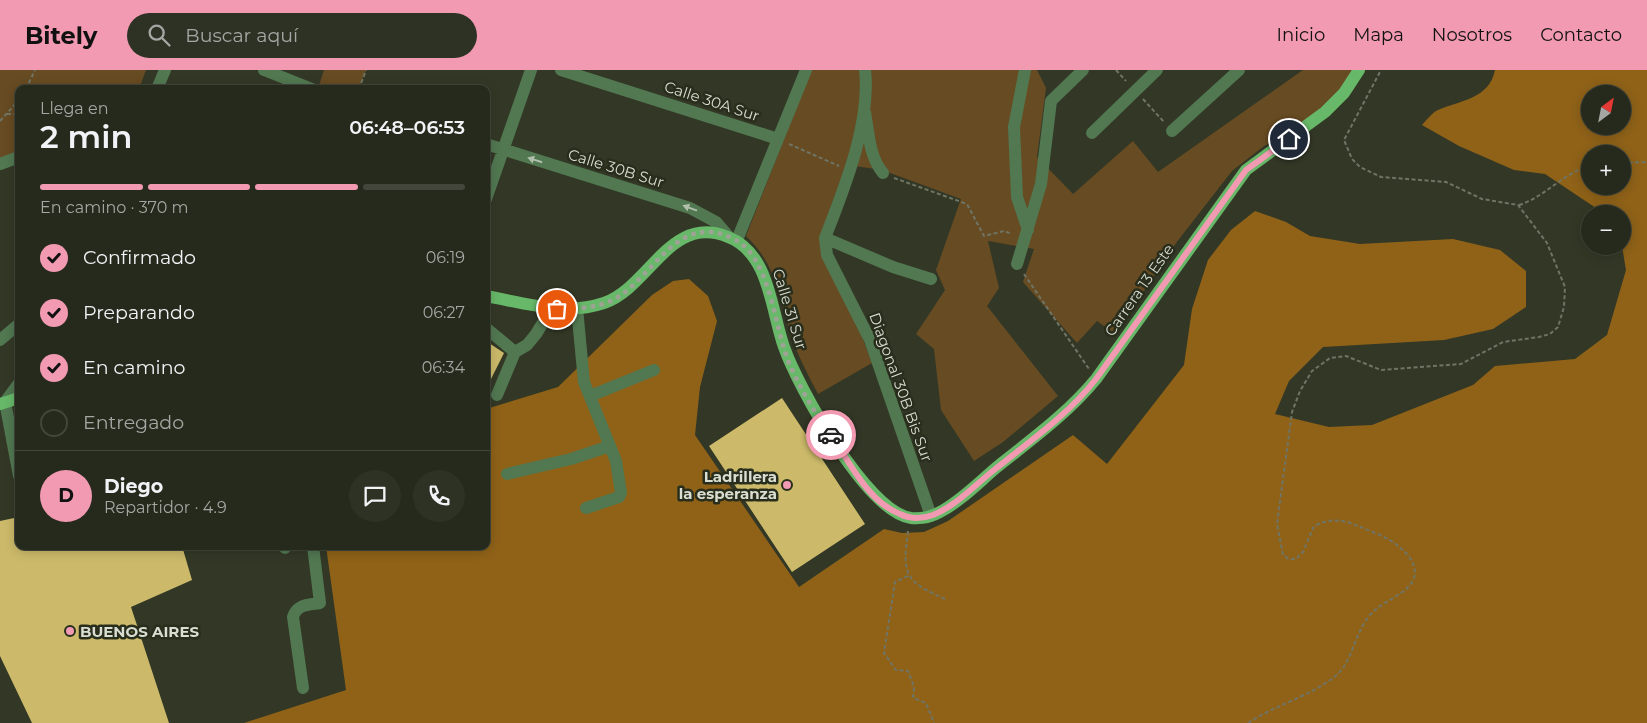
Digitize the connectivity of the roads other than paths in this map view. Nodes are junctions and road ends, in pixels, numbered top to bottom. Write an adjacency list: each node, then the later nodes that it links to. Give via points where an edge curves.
1 (165, 70): 12 (street)
2 (264, 70): 13 (street)
3 (531, 70): 19 (street)
4 (561, 70): 17 (street, Calle 30A Sur)
5 (806, 70): 17 (street)
6 (865, 70): 14 (street)
7 (1025, 70): 24 (street, via 1014,127 1017,197)
8 (1083, 70): 24 (street, via 1051,101 1041,184)
9 (1157, 70): 16 (street)
10 (1239, 70): 15 (street)
11 (1360, 70): 46 (main road, Carrera 13 Este, via 1325,112 1246,170 1078,400 950,506)
12 (159, 85)
13 (302, 85)
14 (864, 105): 22 (street, via 876,166); 26 (street, via 851,171)
15 (1172, 131)
16 (1092, 133)
17 (778, 139): 25 (street)
18 (490, 145): 19 (street, Calle 30B Sur)
19 (503, 150): 23 (street); 25 (street, Calle 30B Sur, one-way to 19, via 716,222 690,208)
20 (15, 158): 21 (street)
21 (0, 164)
22 (883, 173)
23 (490, 187)
24 (1026, 234): 27 (street)
25 (733, 238): 31 (main road, via 702,233 685,237 618,296 602,304); 46 (main road, Calle 31 Sur, via 750,252 760,268 783,346 811,406 872,493 890,509 910,518)
26 (825, 238): 28 (street); 46 (street, Diagonal 30B Bis Sur, via 828,255 870,340)
27 (1017, 264)
28 (930, 279)
29 (490, 297): 30 (main road)
30 (552, 308): 31 (main road); 35 (street, via 527,345)
31 (576, 308): 39 (street, via 584,382)
32 (15, 327): 34 (street)
33 (490, 331): 35 (street)
34 (0, 340)
35 (515, 352): 38 (street)
36 (654, 370): 39 (street)
37 (15, 388): 41 (street)
38 (497, 395)
39 (590, 396): 42 (street)
40 (15, 399): 41 (main road)
41 (2, 403): 43 (street)
42 (610, 446): 44 (street, via 572,459); 45 (street, via 621,493 619,497)
43 (15, 459)
44 (507, 474)
45 (586, 508)
46 (931, 516)
47 (313, 550): 48 (street, via 320,603 300,606 292,617)
48 (303, 688)

